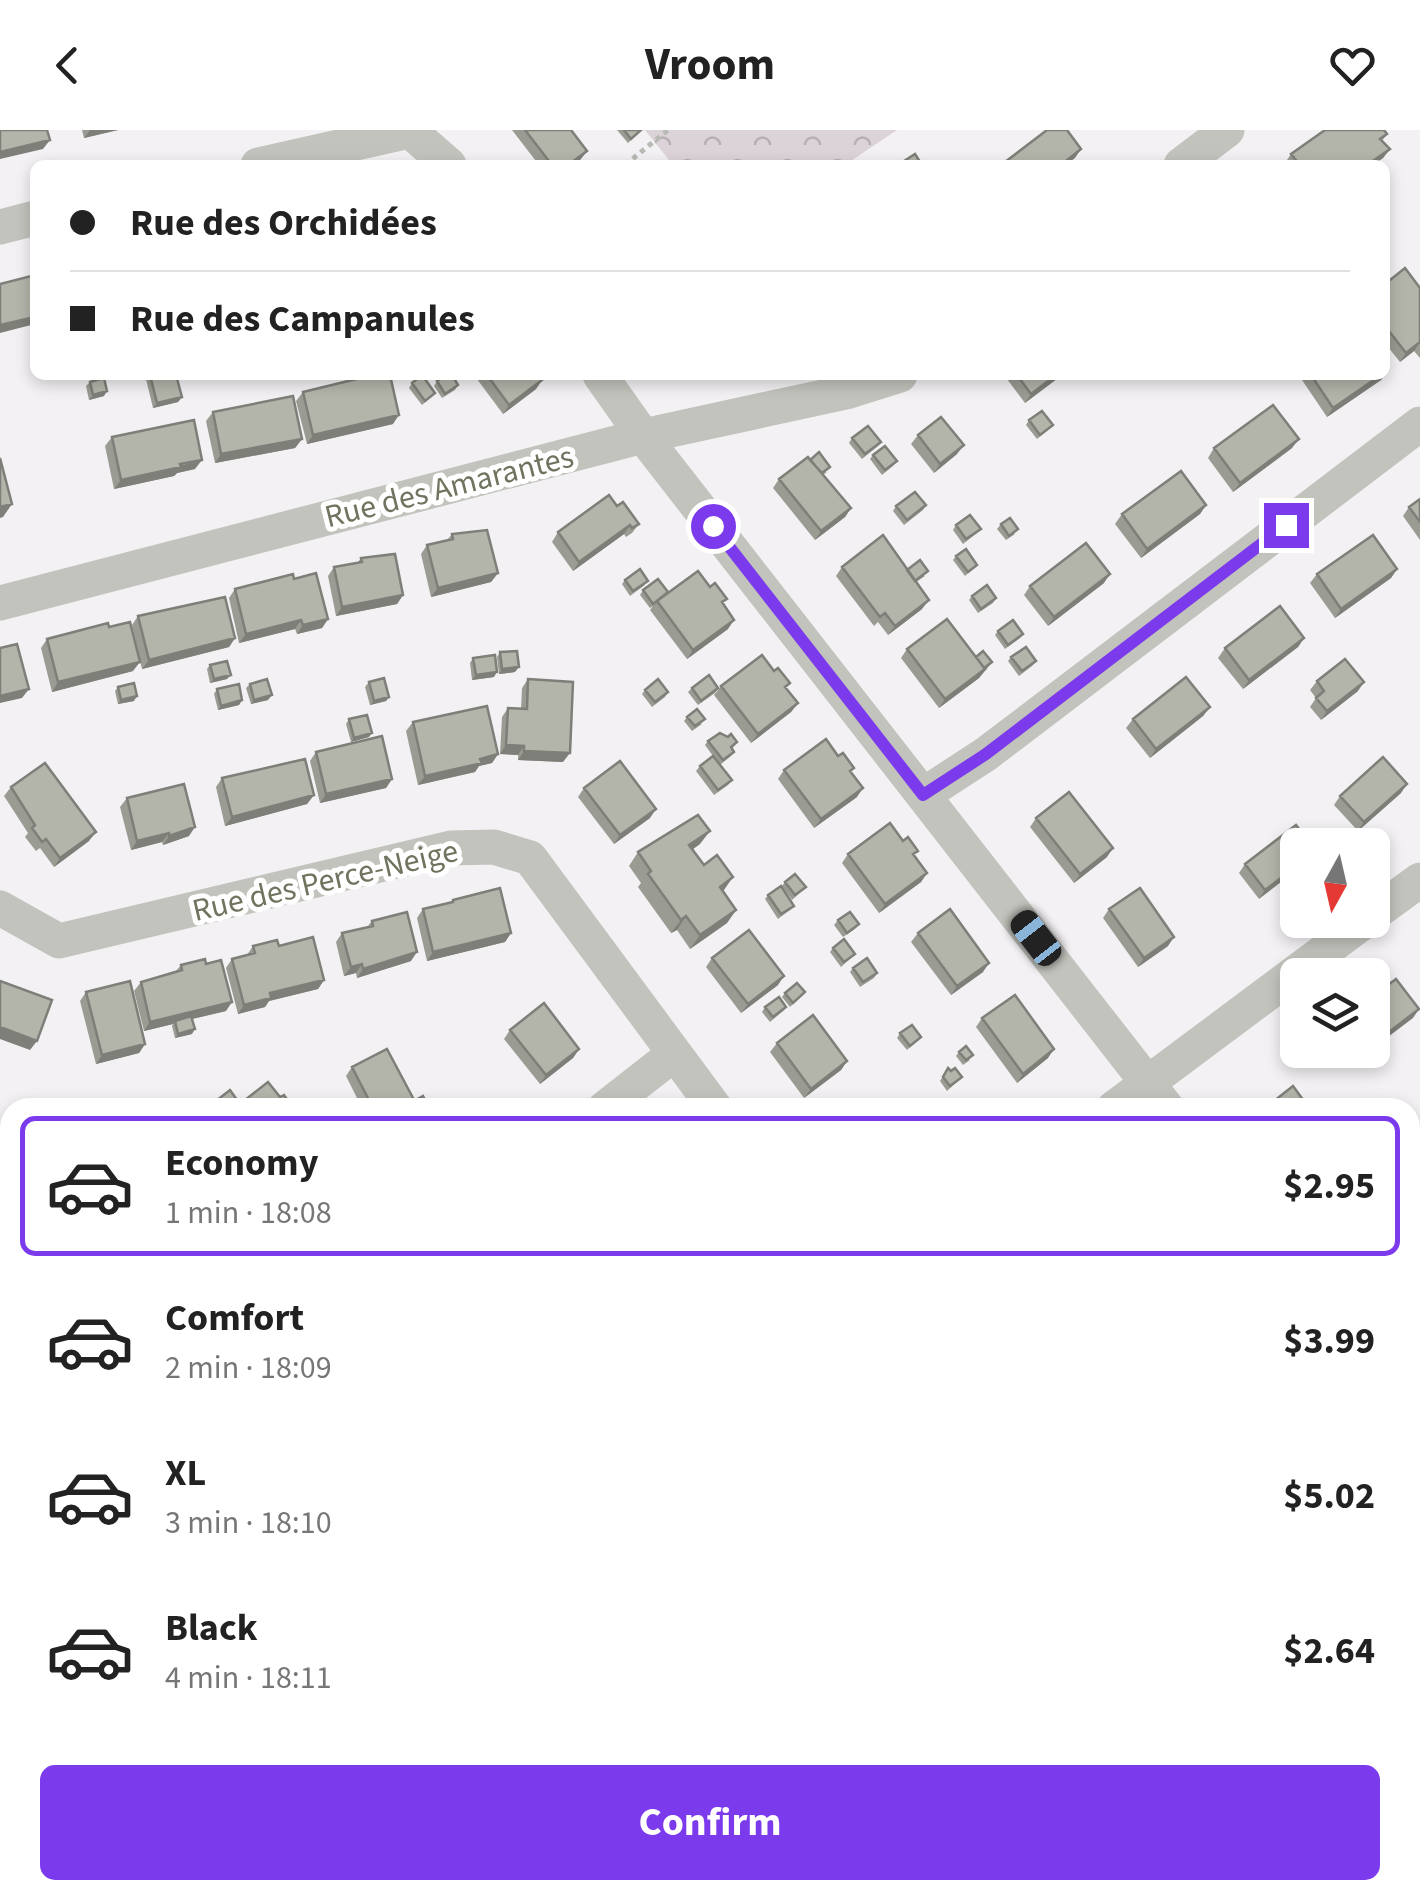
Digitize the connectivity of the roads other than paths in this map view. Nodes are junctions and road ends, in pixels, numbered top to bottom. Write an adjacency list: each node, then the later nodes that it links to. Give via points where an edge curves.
1 (1227, 130): 4 (street)
2 (280, 160): 3 (street, via 410,131)
3 (443, 160)
4 (1188, 160)
5 (30, 219): 6 (street)
6 (0, 226)
7 (604, 380): 10 (street)
8 (884, 380): 10 (street, Rue des Amarantes)
9 (1420, 424): 12 (street)
10 (643, 436): 11 (street, Rue des Amarantes); 12 (street)
11 (0, 602)
12 (923, 795): 18 (street)
13 (1420, 880): 14 (street)
14 (1390, 902)
15 (0, 908): 17 (street, Rue des Perce-Neige, via 59,942 451,848 494,847 530,858)
16 (1344, 938): 18 (street)
17 (674, 1054): 19 (street); 20 (street, Rue des Perce-Neige)
18 (1158, 1094)
19 (618, 1098)
20 (708, 1098)

